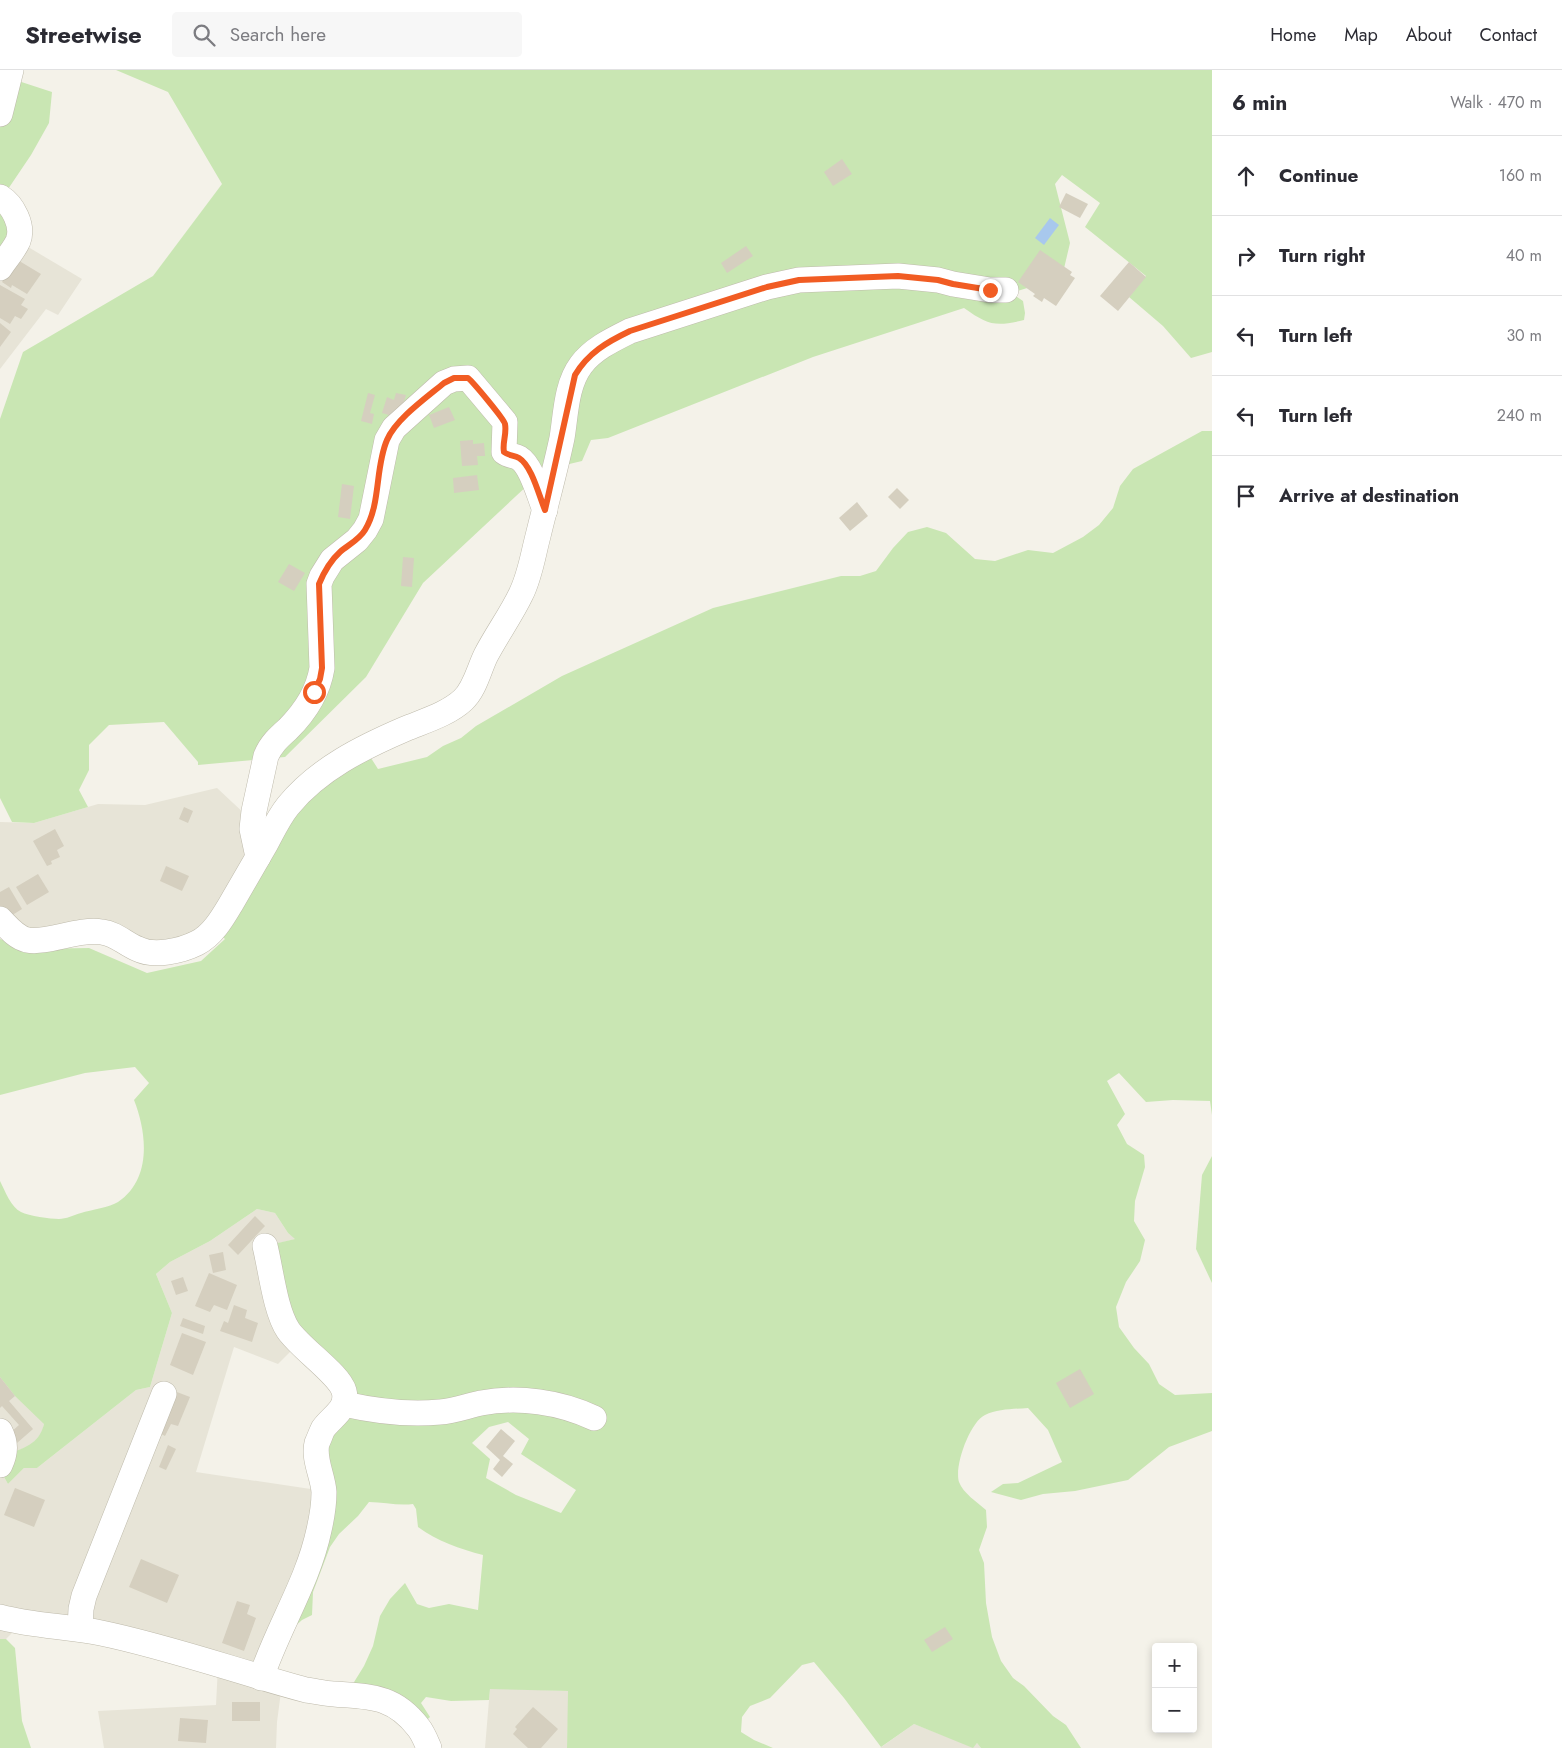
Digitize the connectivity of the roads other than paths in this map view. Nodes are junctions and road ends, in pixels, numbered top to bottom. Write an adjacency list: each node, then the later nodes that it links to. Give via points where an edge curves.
1 (11, 70): 2 (street)
2 (0, 114)
3 (0, 198): 4 (street, via 10,205 17,217 18,232 18,241)
4 (0, 268)
5 (1006, 290): 6 (street, via 898,276 799,280 767,287 611,340 594,352 575,375)
6 (545, 510): 7 (street, via 522,593 464,699 450,710 387,737 326,771 287,807); 7 (street, via 525,464 504,452 505,422 468,378 454,378 444,383 394,428 383,455 371,519 356,540 332,560 319,584 320,679 308,707 275,741 266,756 252,829)
7 (258, 857): 8 (street, via 222,918 208,935 197,943 171,951 140,950 117,936 102,932 84,931 30,941 12,932)
8 (0, 919)
9 (265, 1246): 11 (street, via 281,1314 288,1329 338,1380 344,1391)
10 (164, 1394): 16 (street, via 84,1596)
11 (344, 1404): 12 (street, via 411,1414 442,1412 483,1403 542,1402); 18 (street, via 324,1429 317,1445 316,1458 324,1490 310,1565)
12 (594, 1418)
13 (0, 1431): 14 (street, via 5,1441)
14 (0, 1465)
15 (11, 1620): 16 (street); 17 (street, via 8,1632)
16 (80, 1629): 18 (street, via 129,1639)
17 (0, 1634)
18 (261, 1678): 19 (street, via 306,1690 377,1697 394,1705 419,1727)
19 (429, 1748)

